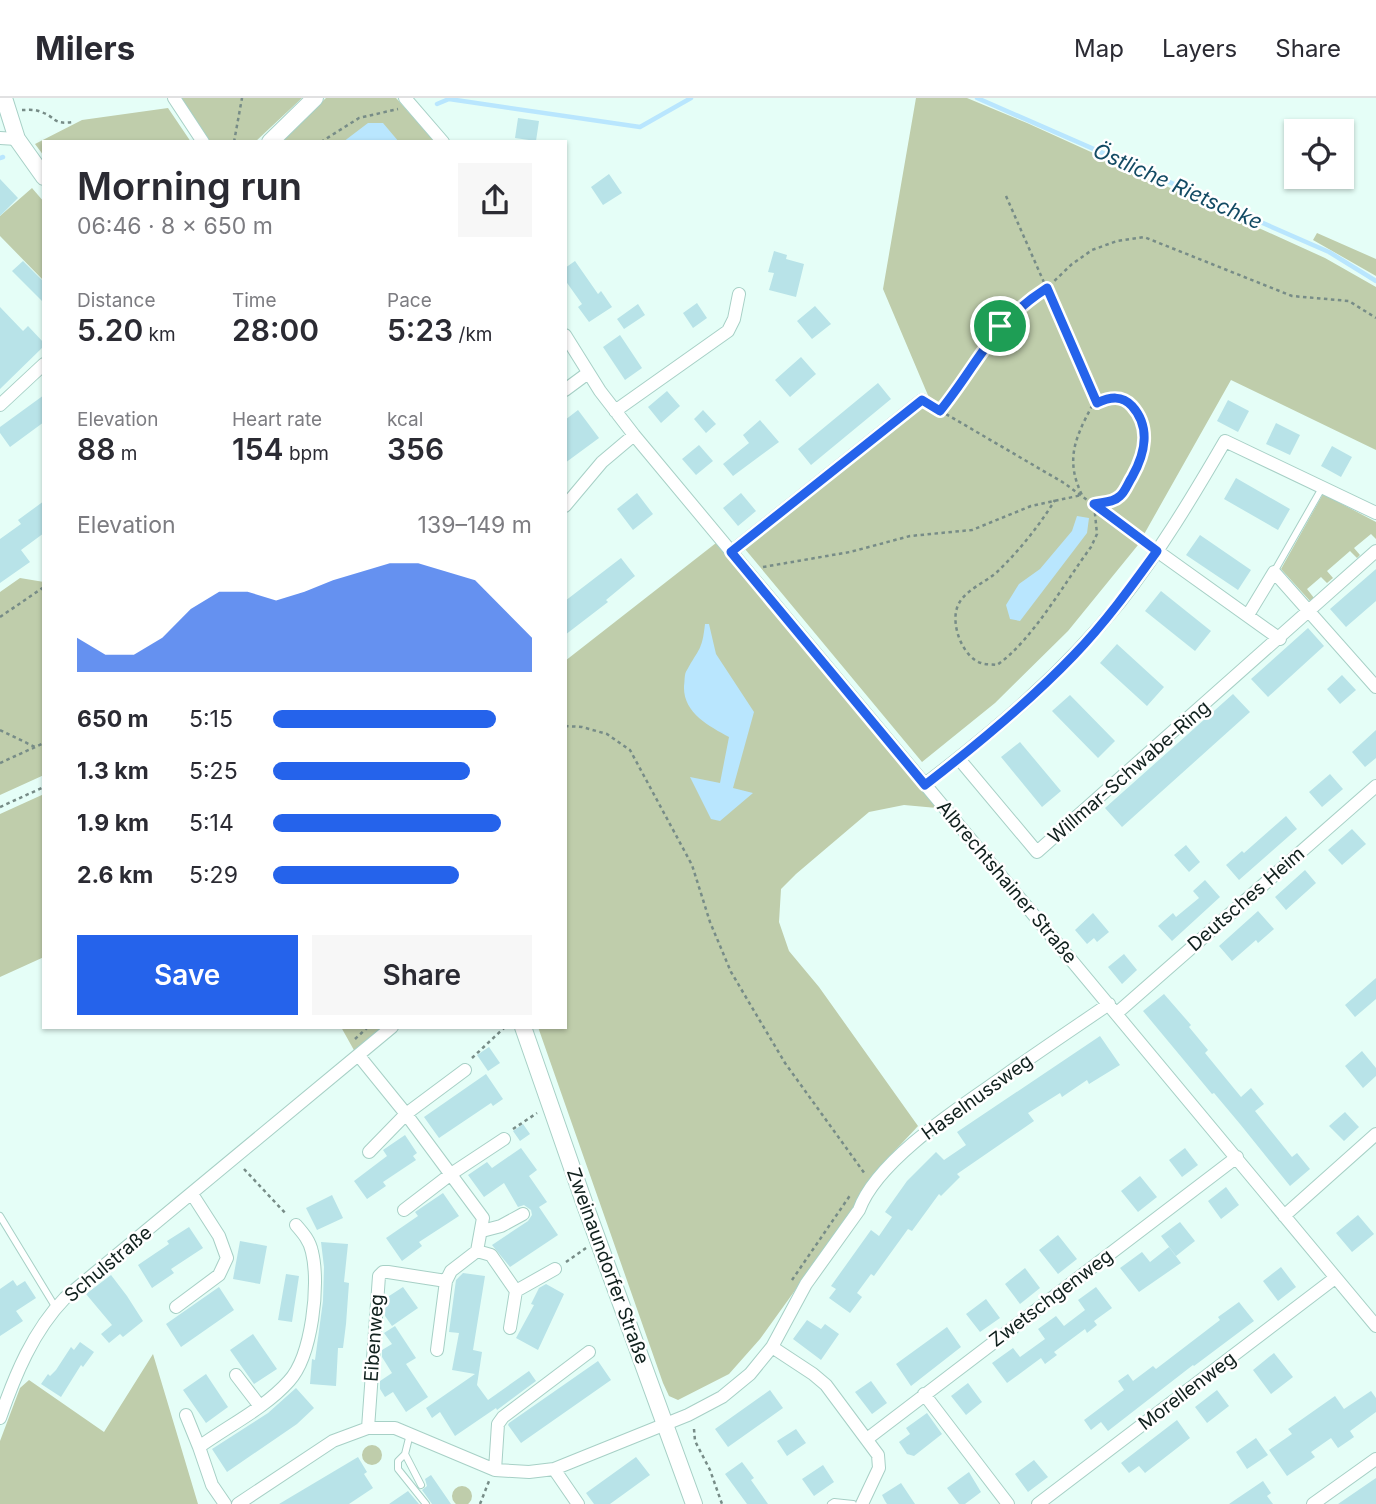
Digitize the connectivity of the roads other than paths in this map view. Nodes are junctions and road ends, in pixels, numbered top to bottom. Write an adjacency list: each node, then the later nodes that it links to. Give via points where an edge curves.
1 (4, 98): 6 (street)
2 (174, 98): 7 (street)
3 (315, 98): 8 (street)
4 (408, 102): 9 (street)
5 (0, 138): 6 (street)
6 (17, 139): 10 (street)
7 (202, 140)
8 (272, 140)
9 (441, 140)
10 (42, 174)
11 (739, 294): 18 (street, via 728,331)
12 (567, 338): 14 (street, Albrechtshainer Straße)
13 (42, 366): 17 (street)
14 (588, 373): 15 (street); 18 (street, Albrechtshainer Straße)
15 (567, 389)
16 (922, 400): 25 (street)
17 (0, 405)
18 (615, 411): 19 (street, Albrechtshainer Straße)
19 (634, 435): 21 (street); 25 (street, Albrechtshainer Straße)
20 (1323, 486): 22 (street); 23 (street, via 1225,441); 26 (lane)
21 (567, 504)
22 (1376, 513)
23 (1157, 551): 28 (street); 31 (street, via 1075,654)
24 (1376, 551): 27 (street, Willmar-Schwabe-Ring)
25 (731, 552): 32 (street, Albrechtshainer Straße)
26 (1274, 572): 27 (street); 28 (street)
27 (1310, 611): 29 (street, Willmar-Schwabe-Ring); 30 (street)
28 (1248, 615): 29 (street)
29 (1280, 639): 31 (street, Willmar-Schwabe-Ring, via 1037,852)
30 (1376, 687)
31 (959, 758): 32 (street)
32 (925, 785): 34 (street, Albrechtshainer Straße)
33 (1376, 786): 34 (street, Deutsches Heim)
34 (1113, 1008): 43 (street, Albrechtshainer Straße); 61 (street, Haselnussweg, via 937,1122 898,1158 862,1201 806,1284)
35 (390, 1029): 37 (street, Schulstraße)
36 (524, 1029): 70 (street, Zweinaundorfer Straße)
37 (359, 1056): 39 (street); 45 (street, Schulstraße)
38 (465, 1070): 39 (street)
39 (406, 1114): 42 (street); 44 (street)
40 (1376, 1134): 49 (street)
41 (503, 1139): 44 (street)
42 (369, 1152)
43 (1237, 1157): 49 (street, Albrechtshainer Straße); 65 (street, Zwetschgenweg)
44 (451, 1174): 46 (street); 51 (street, via 481,1214)
45 (192, 1194): 57 (street, via 222,1241 227,1258 219,1275); 58 (street, Schulstraße)
46 (404, 1210)
47 (523, 1214): 51 (street)
48 (0, 1216): 58 (lane)
49 (1284, 1216): 54 (street, Albrechtshainer Straße)
50 (296, 1225): 67 (street, via 312,1249 315,1270 303,1359 290,1380)
51 (482, 1231): 52 (street)
52 (477, 1251): 55 (street, via 451,1271); 56 (street, via 491,1255)
53 (555, 1269): 56 (street)
54 (1335, 1278): 59 (street, Albrechtshainer Straße); 89 (street, Morellenweg)
55 (446, 1281): 62 (street); 71 (street, Eibenweg, via 388,1272 379,1276)
56 (516, 1291): 60 (street)
57 (176, 1307)
58 (56, 1308): 66 (street, Schulstraße, via 37,1334)
59 (1376, 1326)
60 (510, 1328)
61 (772, 1347): 70 (street, Haselnussweg, via 722,1398); 73 (street, via 826,1385)
62 (437, 1350)
63 (589, 1352): 78 (street, via 503,1417 498,1424)
64 (236, 1375): 67 (street)
65 (924, 1395): 73 (street, Zwetschgenweg); 88 (street)
66 (2, 1405): 69 (street, Schulstraße)
67 (259, 1405): 74 (street)
68 (186, 1415): 74 (street)
69 (0, 1418)
70 (666, 1425): 77 (street, Haselnussweg); 84 (street, Zweinaundorfer Straße)
71 (368, 1427): 72 (street); 81 (street, via 333,1441)
72 (410, 1434): 75 (lane); 78 (street)
73 (867, 1439): 87 (street, via 880,1462)
74 (199, 1447): 80 (street, via 212,1485)
75 (405, 1454): 79 (lane); 82 (lane, via 398,1461 400,1473)
76 (1376, 1459): 90 (street)
77 (554, 1469): 78 (street, Haselnussweg); 83 (street)
78 (495, 1470)
79 (421, 1485)
80 (225, 1504)
81 (238, 1504)
82 (426, 1504)
83 (578, 1504)
84 (694, 1504)
85 (831, 1504): 86 (lane)
86 (853, 1504)
87 (862, 1504)
88 (1007, 1504)
89 (1038, 1504)
90 (1313, 1504)

